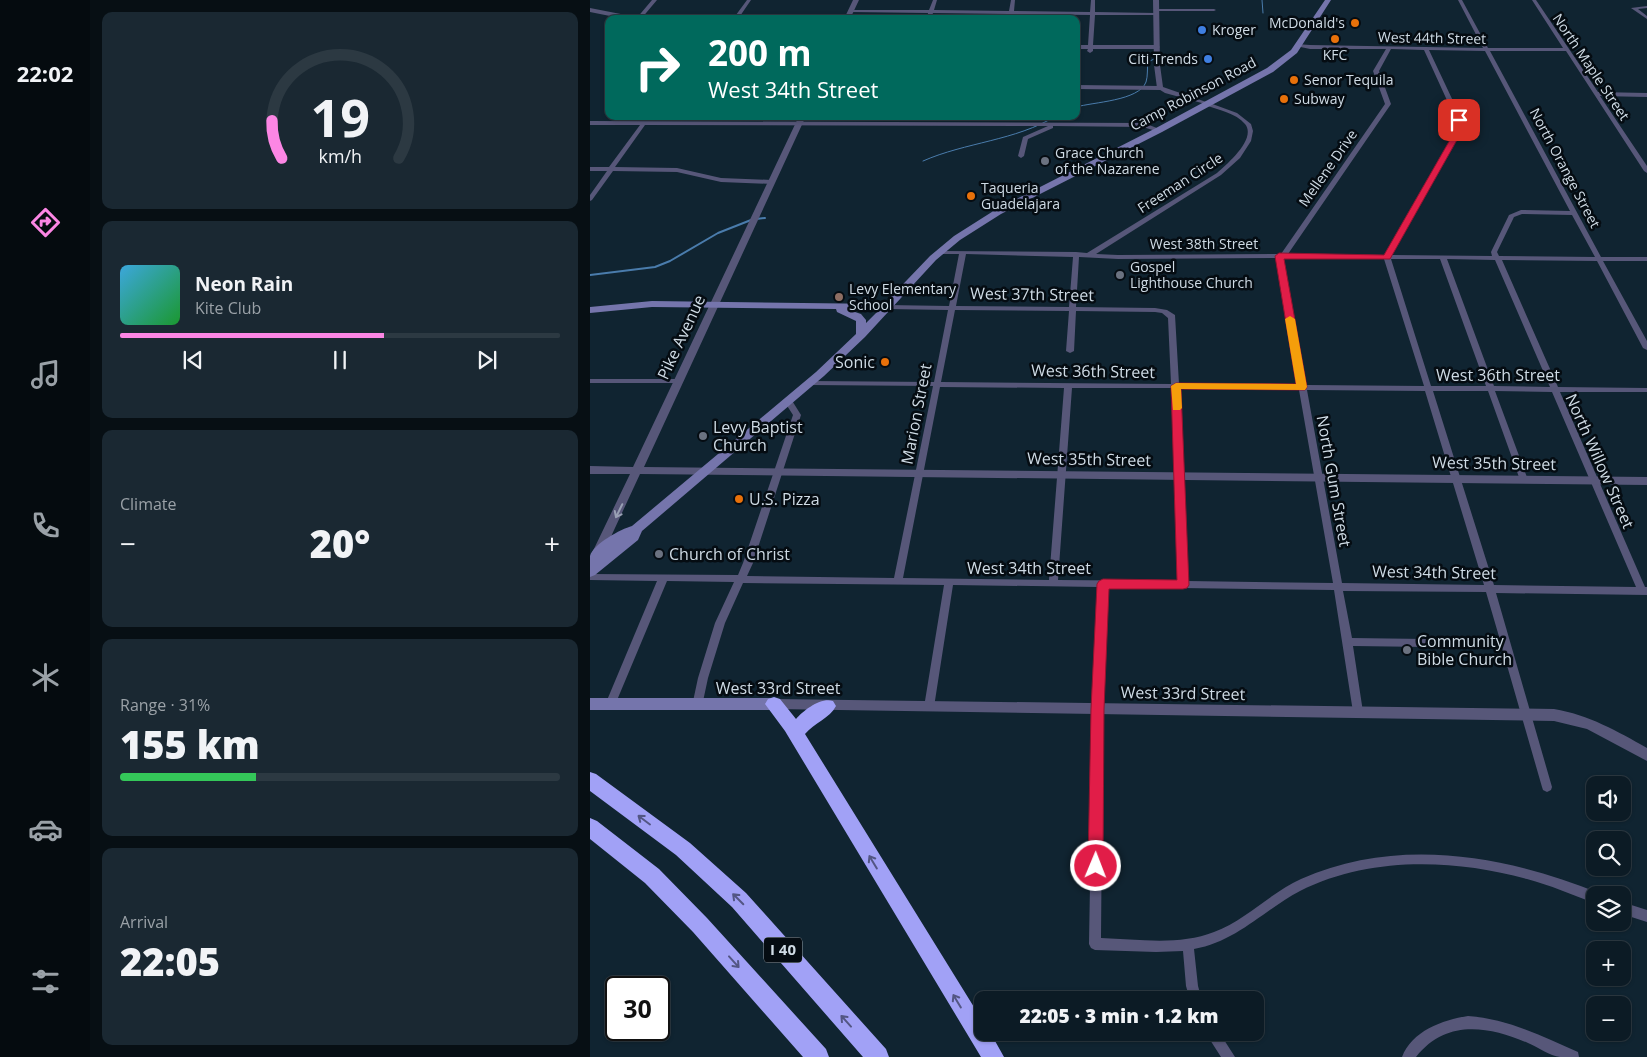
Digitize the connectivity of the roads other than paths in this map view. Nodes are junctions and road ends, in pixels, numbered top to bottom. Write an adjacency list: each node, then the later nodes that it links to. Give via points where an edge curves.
1 (655, 0): 20 (street)
2 (749, 0): 21 (street)
3 (856, 0): 14 (street)
4 (935, 0): 15 (street)
5 (1014, 0): 16 (street)
6 (1093, 0): 18 (street)
7 (1156, 0): 17 (street)
8 (1328, 0): 26 (main road, Camp Robinson Road)
9 (1460, 0): 32 (street, North Orange Street)
10 (1534, 0): 33 (street, North Maple Street)
11 (1214, 2): 17 (street, via 1215,11)
12 (1647, 7): 25 (street, via 1633,8)
13 (590, 10): 19 (street)
14 (851, 11): 15 (street); 22 (street)
15 (931, 12): 16 (street); 23 (street)
16 (1011, 12): 18 (street); 24 (street)
17 (1156, 12): 18 (street); 27 (street)
18 (1093, 13): 29 (street)
19 (616, 15)
20 (641, 15)
21 (738, 15)
22 (849, 15)
23 (930, 15)
24 (1011, 15)
25 (1647, 18)
26 (1298, 46): 30 (street, West 44th Street); 39 (main road, Camp Robinson Road, via 1270,70)
27 (1157, 47): 29 (street); 35 (street)
28 (1080, 48): 29 (street)
29 (1090, 49)
30 (1388, 49): 31 (street, West 44th Street); 36 (street, via 1376,69)
31 (1426, 49): 32 (street, West 44th Street); 65 (street, via 1460,123)
32 (1486, 50): 33 (street, West 44th Street); 59 (street, North Orange Street)
33 (1567, 50): 37 (street, North Maple Street)
34 (1080, 87): 35 (street)
35 (1160, 88): 39 (street)
36 (1385, 94): 64 (street, Mellene Drive, via 1388,104)
37 (1596, 94): 38 (street); 56 (street, North Maple Street)
38 (1647, 95)
39 (1207, 104): 52 (main road, Camp Robinson Road); 63 (street, Freeman Circle, via 1236,114 1248,124 1248,141 1238,158 1219,174)
40 (618, 120): 46 (street)
41 (668, 120): 48 (street)
42 (722, 120): 49 (street)
43 (802, 120): 49 (street); 50 (street); 57 (street, Pike Avenue)
44 (992, 120): 50 (street)
45 (590, 123): 46 (street)
46 (616, 123): 47 (street)
47 (643, 124): 48 (street); 55 (street)
48 (666, 124): 49 (street)
49 (720, 124)
50 (991, 124): 51 (street)
51 (1053, 124): 52 (street, via 1144,125); 53 (street, via 1025,138)
52 (1159, 130): 60 (main road, Camp Robinson Road, via 978,224)
53 (1021, 156)
54 (590, 169): 55 (street)
55 (611, 170): 57 (street, via 677,170 721,180); 58 (street)
56 (1647, 171)
57 (772, 182): 71 (street, Pike Avenue)
58 (590, 199)
59 (1574, 213): 67 (street, via 1521,212 1511,216 1494,252); 68 (street, North Orange Street)
60 (941, 252): 61 (street, West 38th Street); 70 (main road, Camp Robinson Road)
61 (964, 252): 62 (street, West 38th Street); 75 (street, Marion Street)
62 (1076, 254): 63 (street, West 38th Street); 77 (street)
63 (1088, 256): 64 (street, West 38th Street)
64 (1281, 256): 65 (street, West 38th Street); 87 (street, North Gum Street)
65 (1387, 257): 66 (street, West 38th Street); 88 (street)
66 (1443, 258): 67 (street, West 38th Street); 89 (street)
67 (1497, 258): 68 (street, West 38th Street); 90 (street, North Willow Street)
68 (1599, 259): 69 (street, West 38th Street); 79 (street, North Orange Street)
69 (1647, 259)
70 (904, 289): 73 (main road, via 879,300); 74 (main road, Camp Robinson Road)
71 (715, 305): 72 (main road, West 37th Street); 76 (main road, West 37th Street, via 634,305); 82 (street, Pike Avenue)
72 (834, 306): 73 (main road, West 37th Street); 78 (main road, via 861,320)
73 (848, 306): 74 (main road, West 37th Street)
74 (887, 307): 75 (street, West 37th Street); 78 (main road, Camp Robinson Road)
75 (952, 308): 77 (street, West 37th Street); 84 (street, Marion Street)
76 (590, 310)
77 (1072, 310): 80 (street); 86 (street, West 37th Street, via 1159,310 1168,313 1172,317)
78 (861, 335): 83 (main road, Camp Robinson Road)
79 (1647, 348)
80 (1070, 351)
81 (590, 381): 82 (street)
82 (679, 381): 94 (street, Pike Avenue)
83 (809, 383): 84 (street, West 36th Street); 92 (main road, Camp Robinson Road)
84 (938, 384): 85 (street, West 36th Street); 97 (street, Marion Street)
85 (1068, 386): 86 (street, West 36th Street); 98 (street)
86 (1176, 386): 87 (street, West 36th Street); 99 (street)
87 (1302, 387): 88 (street, West 36th Street); 100 (street, North Gum Street)
88 (1427, 388): 89 (street, West 36th Street); 101 (street)
89 (1491, 389): 90 (street, West 36th Street); 102 (street)
90 (1553, 389): 91 (street, West 36th Street); 103 (street, North Willow Street)
91 (1647, 390)
92 (788, 401): 95 (main road, Camp Robinson Road); 96 (street, via 797,415)
93 (590, 470): 94 (street, West 35th Street)
94 (639, 470): 95 (street, West 35th Street); 106 (street, Pike Avenue, one-way to 106)
95 (705, 470): 96 (street, West 35th Street); 105 (main road, Camp Robinson Road)
96 (780, 471): 97 (street, West 35th Street); 110 (street, via 748,564)
97 (919, 474): 98 (street, West 35th Street); 111 (street, Marion Street)
98 (1061, 474): 99 (street, West 35th Street); 113 (street)
99 (1180, 476): 100 (street, West 35th Street); 115 (street)
100 (1319, 478): 101 (street, West 35th Street); 116 (street, North Gum Street)
101 (1456, 479): 102 (street, West 35th Street); 117 (street)
102 (1524, 480): 103 (street, West 35th Street)
103 (1594, 480): 104 (street, West 35th Street); 118 (street, North Willow Street)
104 (1647, 481)
105 (636, 529): 106 (main road, Camp Robinson Road, via 625,532); 107 (main road, Camp Robinson Road, via 634,537)
106 (598, 553): 107 (main road, Pike Avenue)
107 (590, 572)
108 (590, 577): 109 (street, West 34th Street)
109 (663, 579): 110 (street, West 34th Street); 123 (street)
110 (739, 580): 111 (street, West 34th Street); 124 (street, via 720,622)
111 (898, 582): 112 (street, West 34th Street)
112 (949, 583): 113 (street, West 34th Street); 126 (street)
113 (1053, 584): 114 (street, West 34th Street)
114 (1103, 584): 115 (street, West 34th Street); 127 (street)
115 (1183, 585): 116 (street, West 34th Street)
116 (1338, 586): 117 (street, West 34th Street); 119 (street, North Gum Street)
117 (1488, 588): 118 (street, West 34th Street); 120 (street)
118 (1645, 591)
119 (1348, 642): 120 (street); 128 (street, North Gum Street)
120 (1505, 644): 129 (street)
121 (590, 704): 123 (main road, West 33rd Street)
122 (774, 704): 124 (main road, West 33rd Street); 125 (street, West 33rd Street); 130 (highway)
123 (610, 705): 124 (main road, West 33rd Street)
124 (697, 706)
125 (827, 706): 126 (street, West 33rd Street); 130 (highway, via 806,720)
126 (929, 707): 127 (street, West 33rd Street)
127 (1098, 709): 128 (street, West 33rd Street); 138 (street, via 1095,944)
128 (1358, 712): 129 (street, West 33rd Street)
129 (1526, 714): 131 (street, West 33rd Street, via 1585,721); 133 (street)
130 (795, 733): 143 (highway, one-way to 130)
131 (1647, 755)
132 (590, 780): 142 (highway, I 40, one-way to 132, via 739,900 683,849)
133 (1546, 787)
134 (590, 828): 141 (highway, I 40, one-way to 141, via 652,876)
135 (1586, 894): 138 (street, via 1495,866 1444,860 1358,866 1304,883 1224,934)
136 (1631, 911): 137 (street)
137 (1647, 916)
138 (1188, 945): 139 (street)
139 (1193, 991)
140 (1217, 1041): 144 (street)
141 (818, 1057)
142 (878, 1057)
143 (993, 1057)
144 (1229, 1057)
145 (1408, 1057): 146 (street, via 1422,1040 1440,1029 1473,1022 1506,1028)
146 (1574, 1057)

